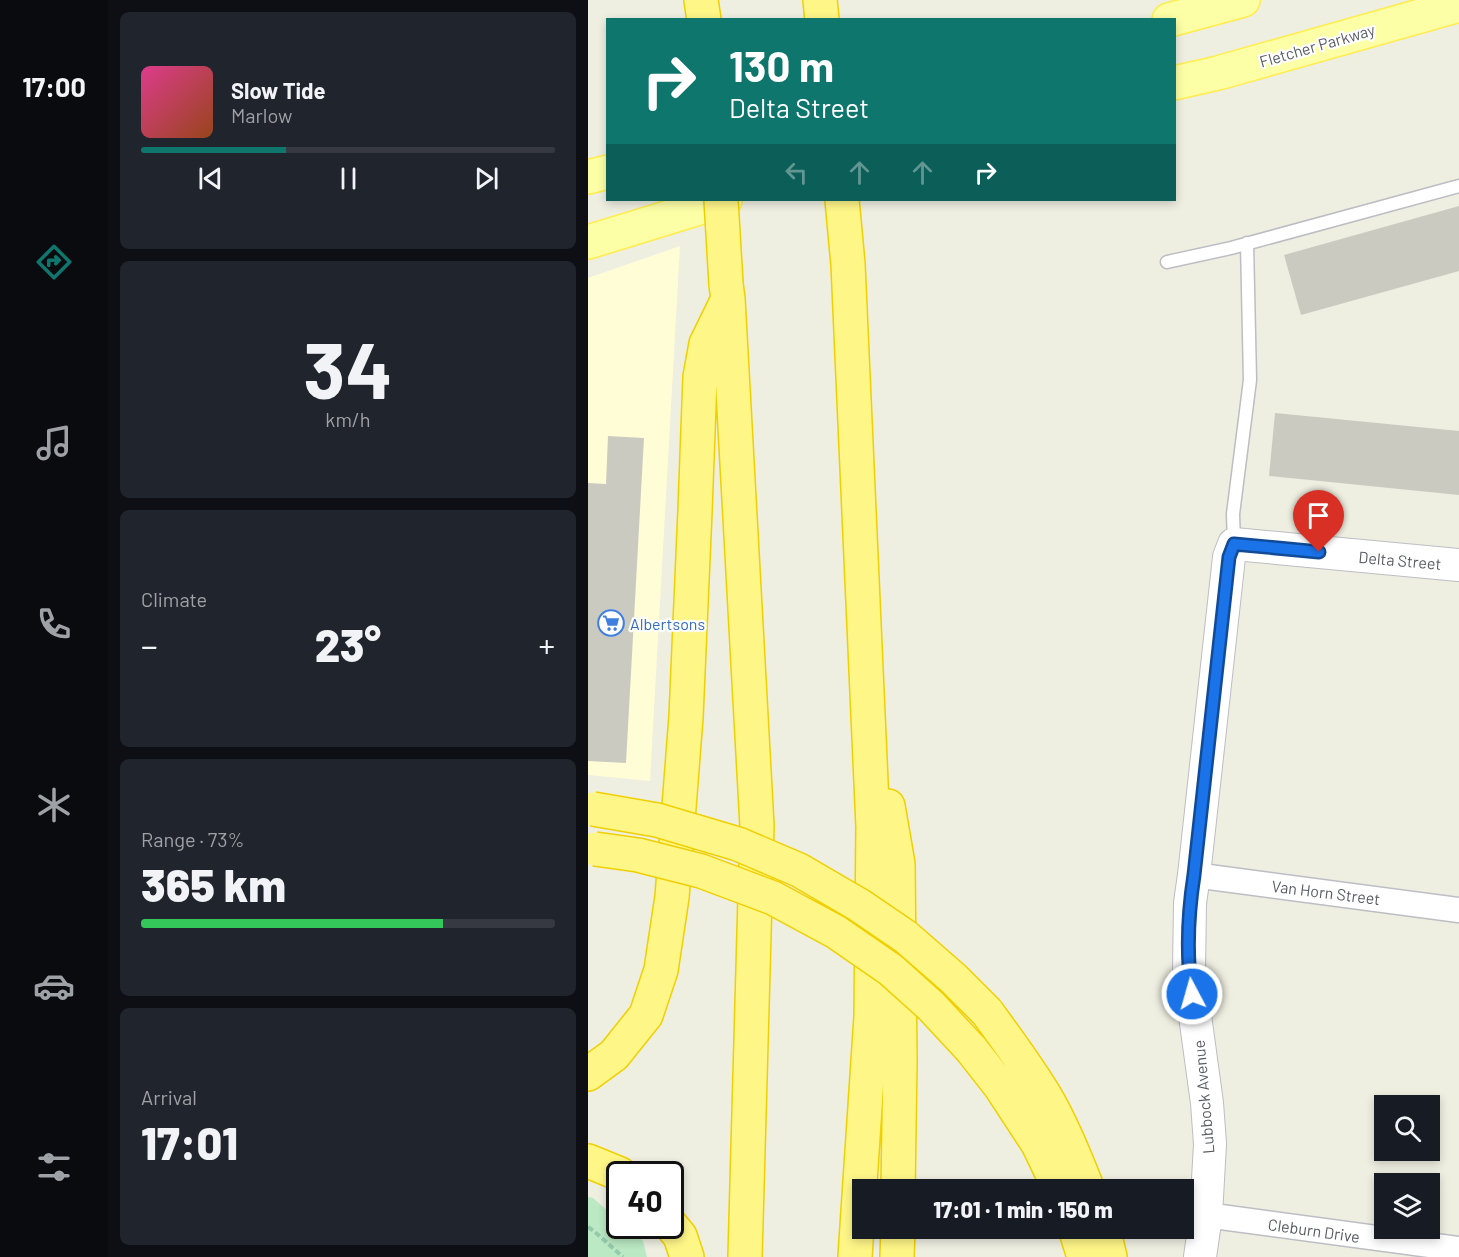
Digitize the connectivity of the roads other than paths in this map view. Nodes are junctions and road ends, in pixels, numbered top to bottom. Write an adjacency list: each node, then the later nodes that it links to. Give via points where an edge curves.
1 (701, 0): 5 (highway)
2 (820, 0): 6 (highway)
3 (1225, 2): 7 (main road)
4 (1459, 4): 8 (main road, Fletcher Parkway)
5 (704, 18)
6 (822, 18)
7 (1175, 18)
8 (1176, 83)
9 (606, 172): 10 (main road)
10 (588, 177)
11 (1459, 186): 16 (lane)
12 (720, 201): 15 (main road)
13 (723, 201): 18 (highway, bridge)
14 (842, 201): 21 (highway)
15 (588, 242)
16 (1247, 243): 17 (lane); 19 (lane, via 1251,380 1233,514)
17 (1167, 262)
18 (727, 292): 26 (highway, via 706,344 700,376 686,717 672,897 661,970 646,1015 614,1055); 39 (highway, via 757,826)
19 (1234, 544): 20 (street, Delta Street); 24 (street, Lubbock Avenue, via 1228,565)
20 (1459, 565)
21 (867, 680): 29 (highway, via 898,864); 40 (highway, via 873,827 871,1017)
22 (591, 809): 31 (highway, bridge, via 657,820 738,844 799,870 906,937 987,1012 1014,1048 1048,1101)
23 (592, 849): 30 (highway, bridge, via 638,855 701,871 773,898 891,970 931,1005 1000,1086 1038,1144)
24 (1194, 875): 25 (street, Van Horn Street); 32 (street, Lubbock Avenue, via 1189,972 1210,1144)
25 (1459, 910)
26 (588, 1074)
27 (588, 1161): 28 (highway)
28 (606, 1168)
29 (898, 1179)
30 (1055, 1179)
31 (1084, 1179)
32 (1206, 1215): 37 (street, Cleburn Drive); 44 (street, Lubbock Avenue)
33 (681, 1239): 38 (highway)
34 (898, 1239): 41 (highway)
35 (1078, 1239): 42 (highway)
36 (1106, 1239): 43 (highway)
37 (1459, 1249)
38 (687, 1257)
39 (745, 1257)
40 (855, 1257)
41 (897, 1257)
42 (1084, 1257)
43 (1110, 1257)
44 (1200, 1257)

